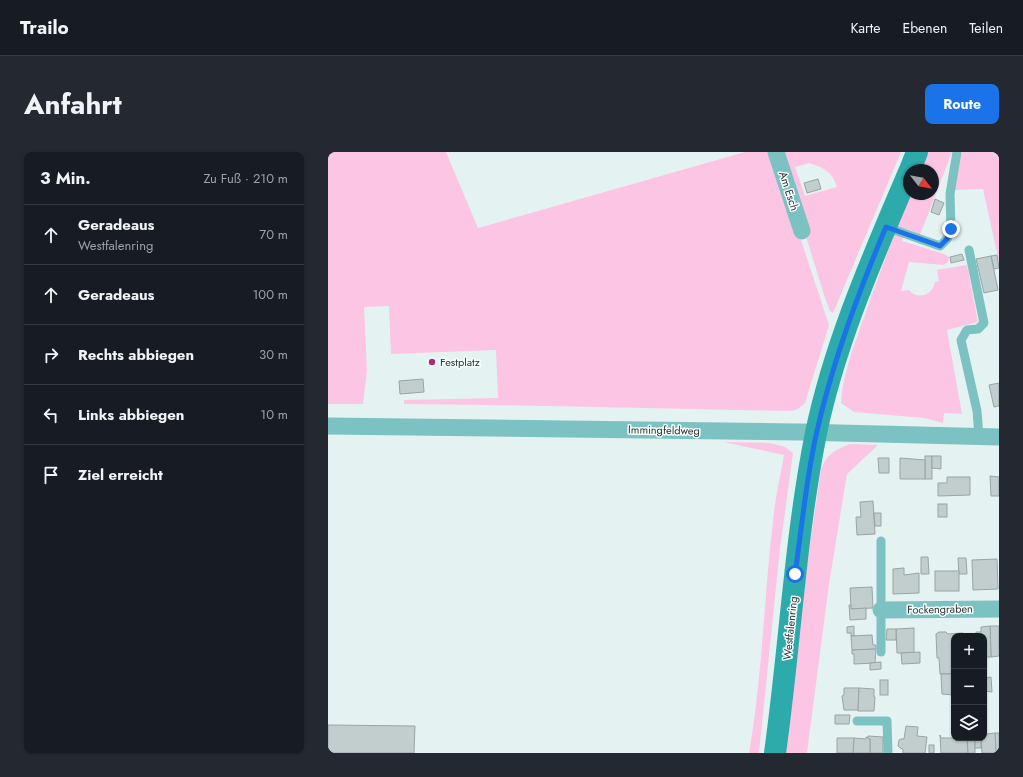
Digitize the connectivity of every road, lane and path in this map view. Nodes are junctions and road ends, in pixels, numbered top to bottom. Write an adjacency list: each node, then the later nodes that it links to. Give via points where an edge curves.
1 (776, 152): 7 (street, Am Esch)
2 (917, 152): 4 (street, Westfalenring)
3 (957, 152): 6 (lane, via 950,194 951,229 947,239 940,246)
4 (912, 164)
5 (903, 186): 6 (street, Westfalenring)
6 (886, 227): 10 (street, Westfalenring, via 860,286)
7 (802, 231)
8 (969, 250): 11 (lane, via 984,323 978,329 967,330 961,340 977,411)
9 (328, 426): 10 (street, Immingfeldweg)
10 (816, 432): 11 (street, Immingfeldweg); 18 (street, Westfalenring, via 795,574)
11 (979, 436): 12 (street, Immingfeldweg)
12 (999, 437)
13 (881, 541): 15 (lane)
14 (999, 609): 15 (street, Fockengraben)
15 (881, 610): 16 (lane)
16 (881, 652)
17 (857, 721): 19 (lane, via 887,721)
18 (775, 753)
19 (888, 753)

